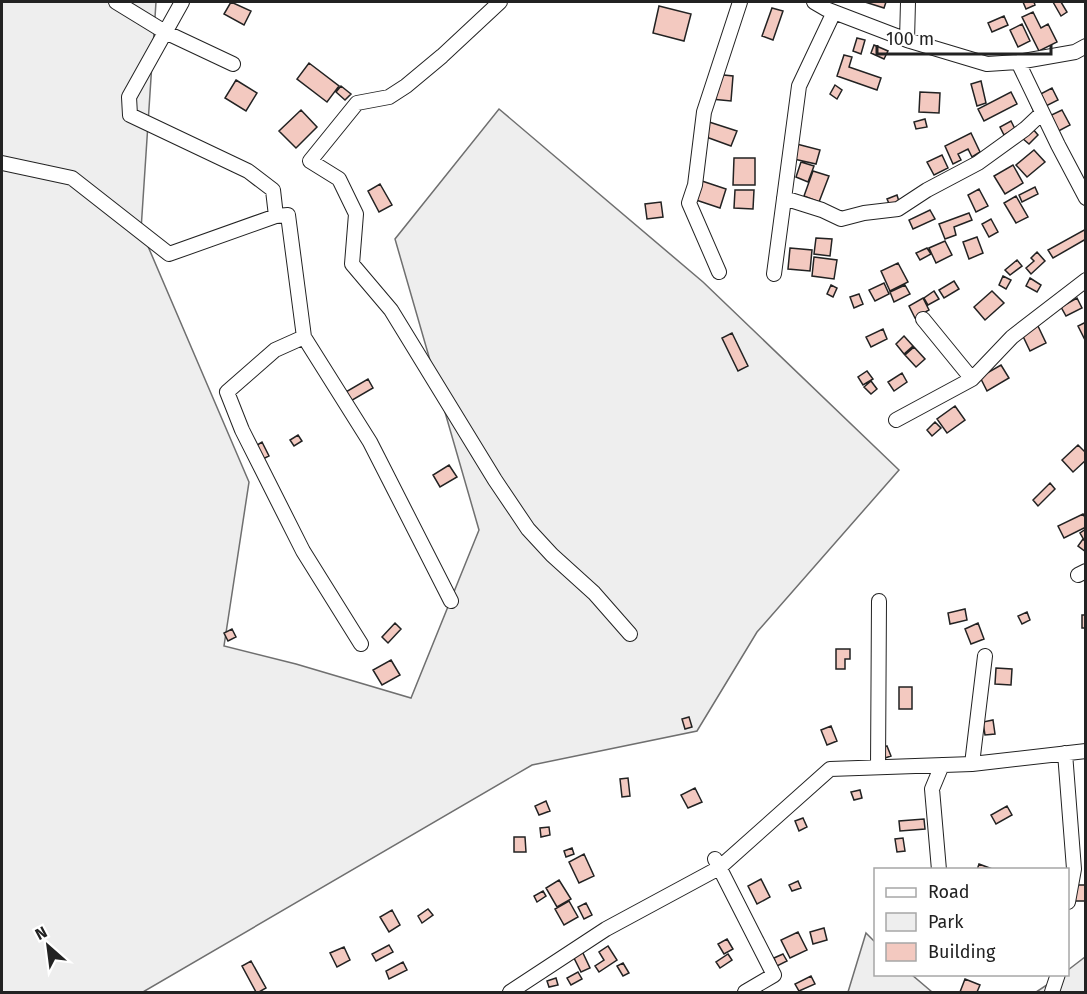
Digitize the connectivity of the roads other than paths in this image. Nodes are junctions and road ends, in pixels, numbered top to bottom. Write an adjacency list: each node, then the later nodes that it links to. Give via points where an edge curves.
1 (116, 2): 8 (street)
2 (182, 2): 8 (street)
3 (500, 2): 28 (street, via 406,86 389,97 357,103 310,161 339,179 356,214 352,264 391,310 528,529)
4 (740, 2): 19 (street, via 704,112 689,203)
5 (814, 2): 7 (street)
6 (908, 2): 9 (street)
7 (834, 12): 9 (street); 16 (street, via 799,86)
8 (165, 32): 12 (street); 18 (street, via 129,97 130,115 248,171 273,190)
9 (907, 40): 11 (street, via 987,64)
10 (1086, 46): 11 (street, via 1075,52)
11 (1018, 62): 13 (street)
12 (233, 64)
13 (1042, 113): 15 (street); 16 (street, via 978,163 898,210 841,219)
14 (2, 163): 18 (street, via 72,178 169,254)
15 (1080, 174): 17 (street)
16 (784, 198): 20 (street)
17 (1086, 198)
18 (276, 216): 23 (street, via 288,215)
19 (719, 272)
20 (774, 274)
21 (1086, 280): 24 (street, via 1012,337)
22 (923, 319): 24 (street)
23 (304, 337): 26 (street, via 370,442); 29 (street, via 275,350 227,392 303,551)
24 (972, 379): 25 (street)
25 (896, 420)
26 (451, 601)
27 (879, 601): 35 (street)
28 (630, 634)
29 (361, 644)
30 (985, 656): 33 (street)
31 (1086, 751): 32 (street)
32 (1065, 753): 33 (street); 38 (street, via 1074,869)
33 (972, 764): 34 (street)
34 (942, 765): 35 (street); 37 (street, via 932,789)
35 (878, 767): 36 (street, via 830,769)
36 (717, 863): 40 (street, via 606,929); 41 (street, via 774,975)
37 (939, 868)
38 (1069, 896)
39 (1058, 976): 42 (street)
40 (510, 993)
41 (745, 993)
42 (1052, 993)

